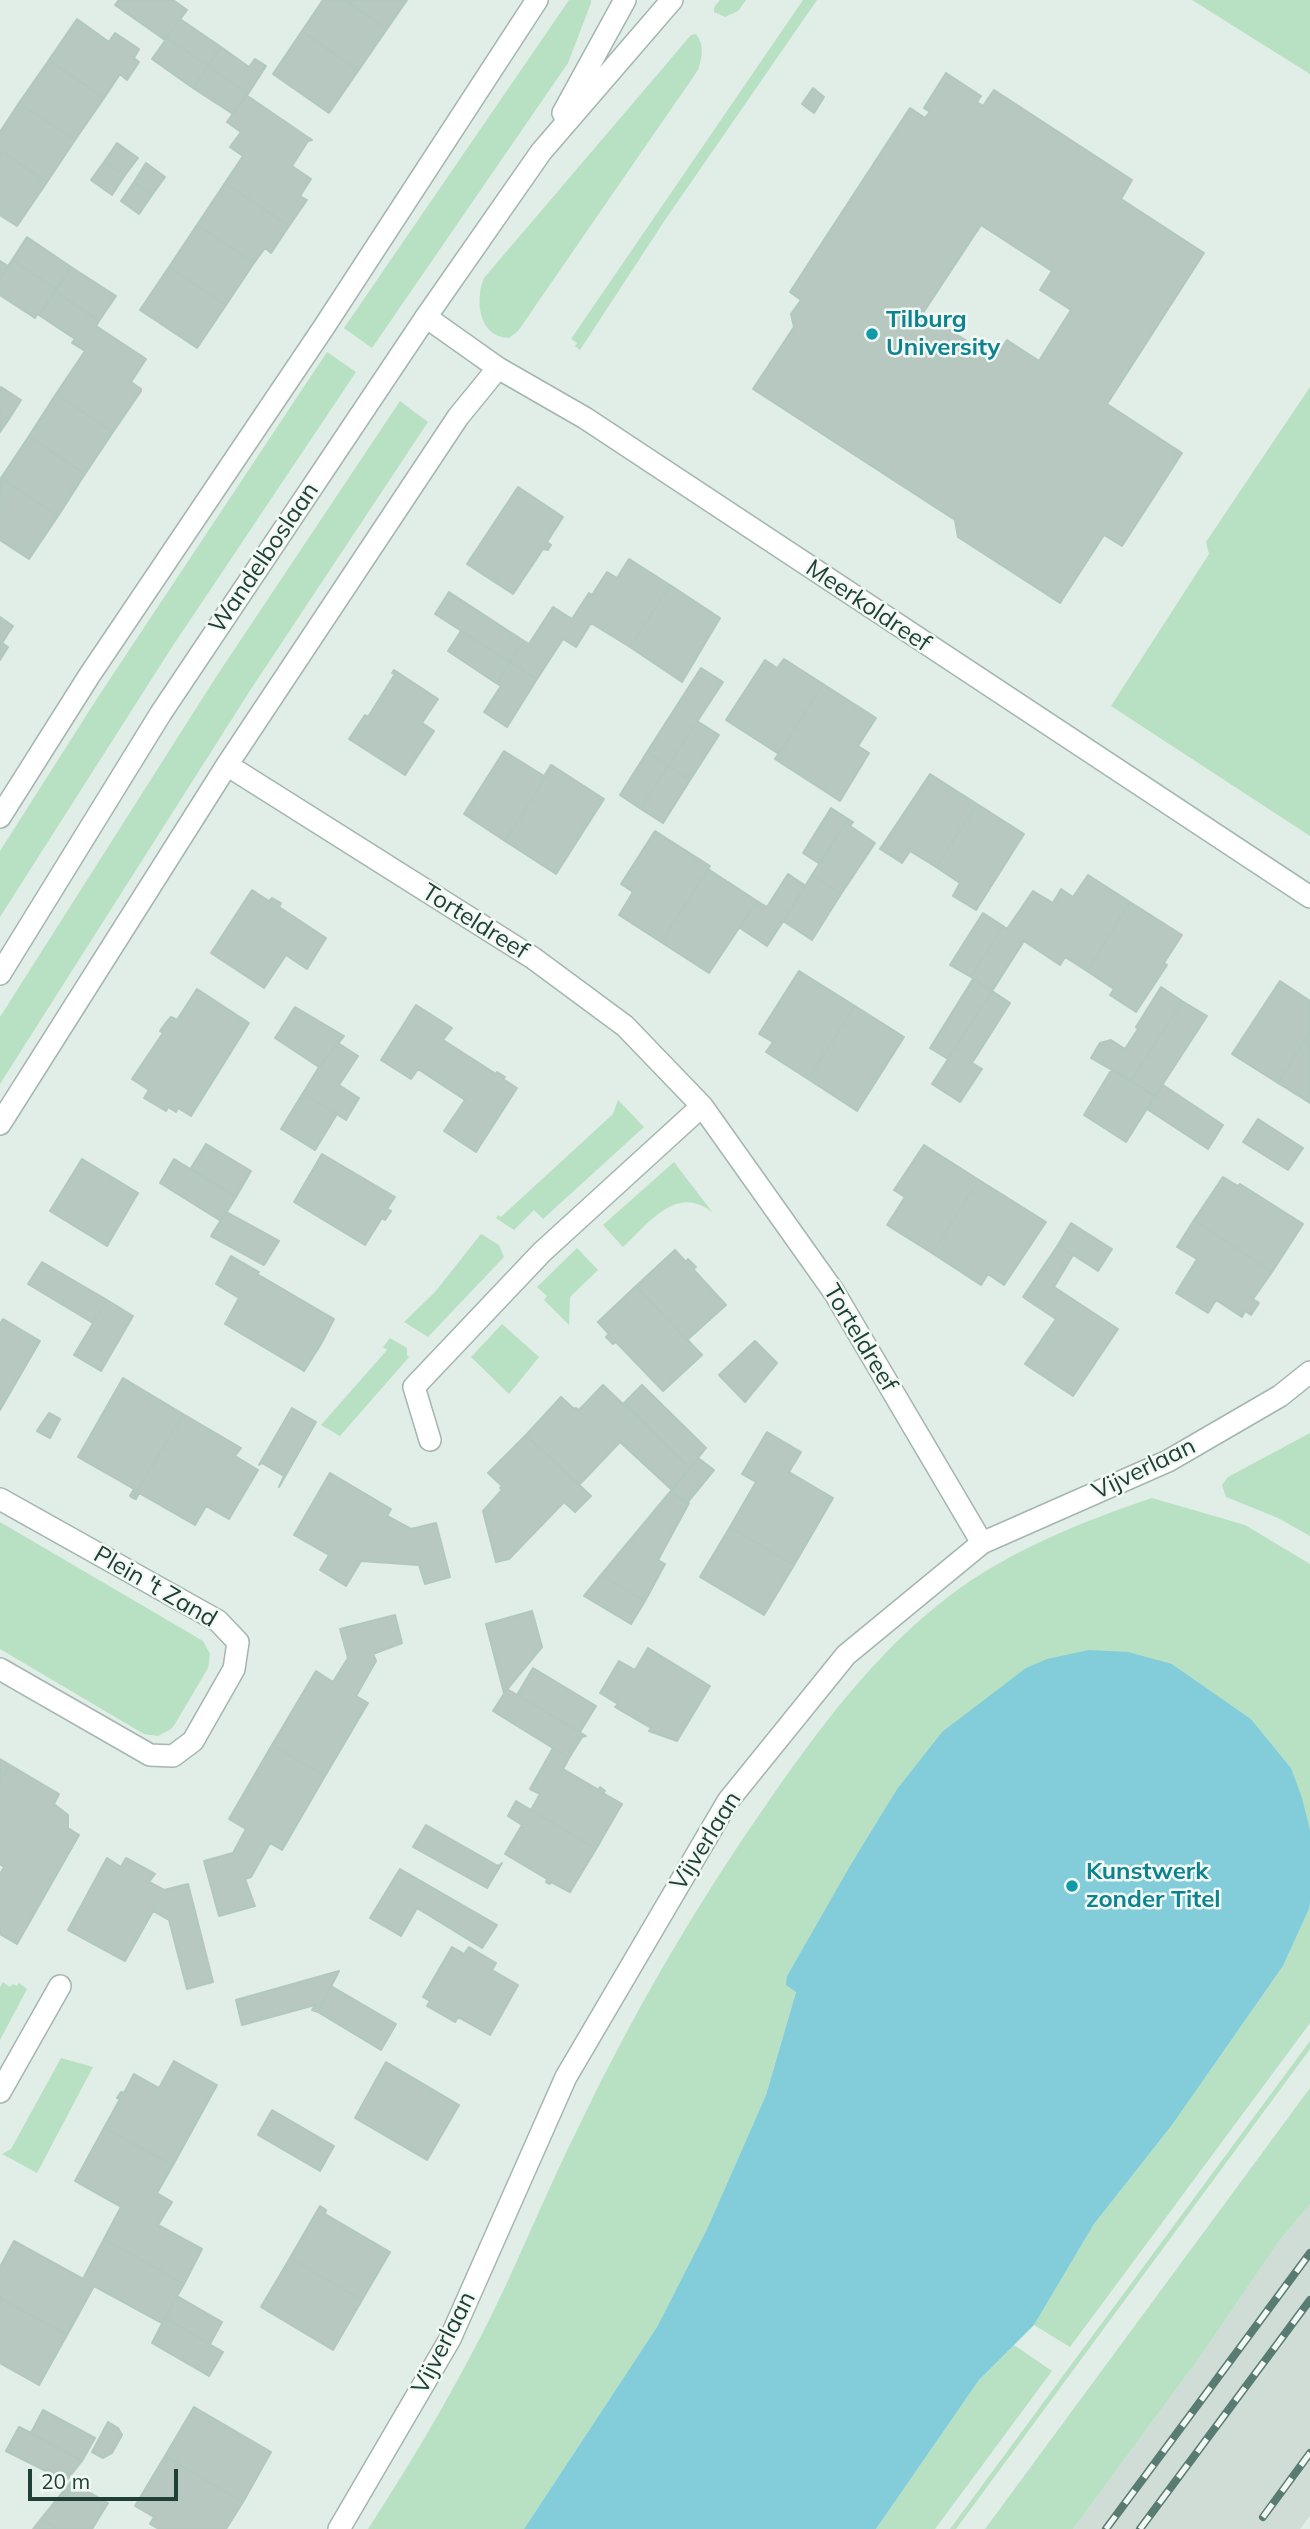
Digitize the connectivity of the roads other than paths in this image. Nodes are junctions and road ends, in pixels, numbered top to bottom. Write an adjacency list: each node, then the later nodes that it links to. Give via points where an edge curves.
1 (537, 0): 8 (street)
2 (625, 0): 4 (street, Wandelboslaan)
3 (672, 0): 4 (street, Wandelboslaan)
4 (541, 152): 5 (street, Wandelboslaan)
5 (426, 317): 6 (street, Meerkoldreef); 10 (street, Wandelboslaan, via 161,713)
6 (498, 368): 7 (street, via 458,417); 9 (street, Meerkoldreef, via 585,418)
7 (227, 765): 11 (street, Torteldreef, via 533,958 625,1026); 12 (street)
8 (0, 817)
9 (1310, 897)
10 (0, 974)
11 (702, 1106): 14 (street, via 542,1252 414,1387); 16 (street, Torteldreef, via 834,1293)
12 (0, 1124)
13 (1310, 1372): 16 (street, Vijverlaan, via 1280,1396 1168,1461)
14 (430, 1440)
15 (0, 1499): 17 (street, Plein 't Zand, via 218,1621 238,1642 234,1669 193,1741 173,1756 150,1755)
16 (982, 1543): 20 (street, Vijverlaan, via 846,1655 728,1801 566,2077 450,2339)
17 (0, 1669)
18 (60, 1986): 19 (street)
19 (0, 2092)
20 (339, 2529)

